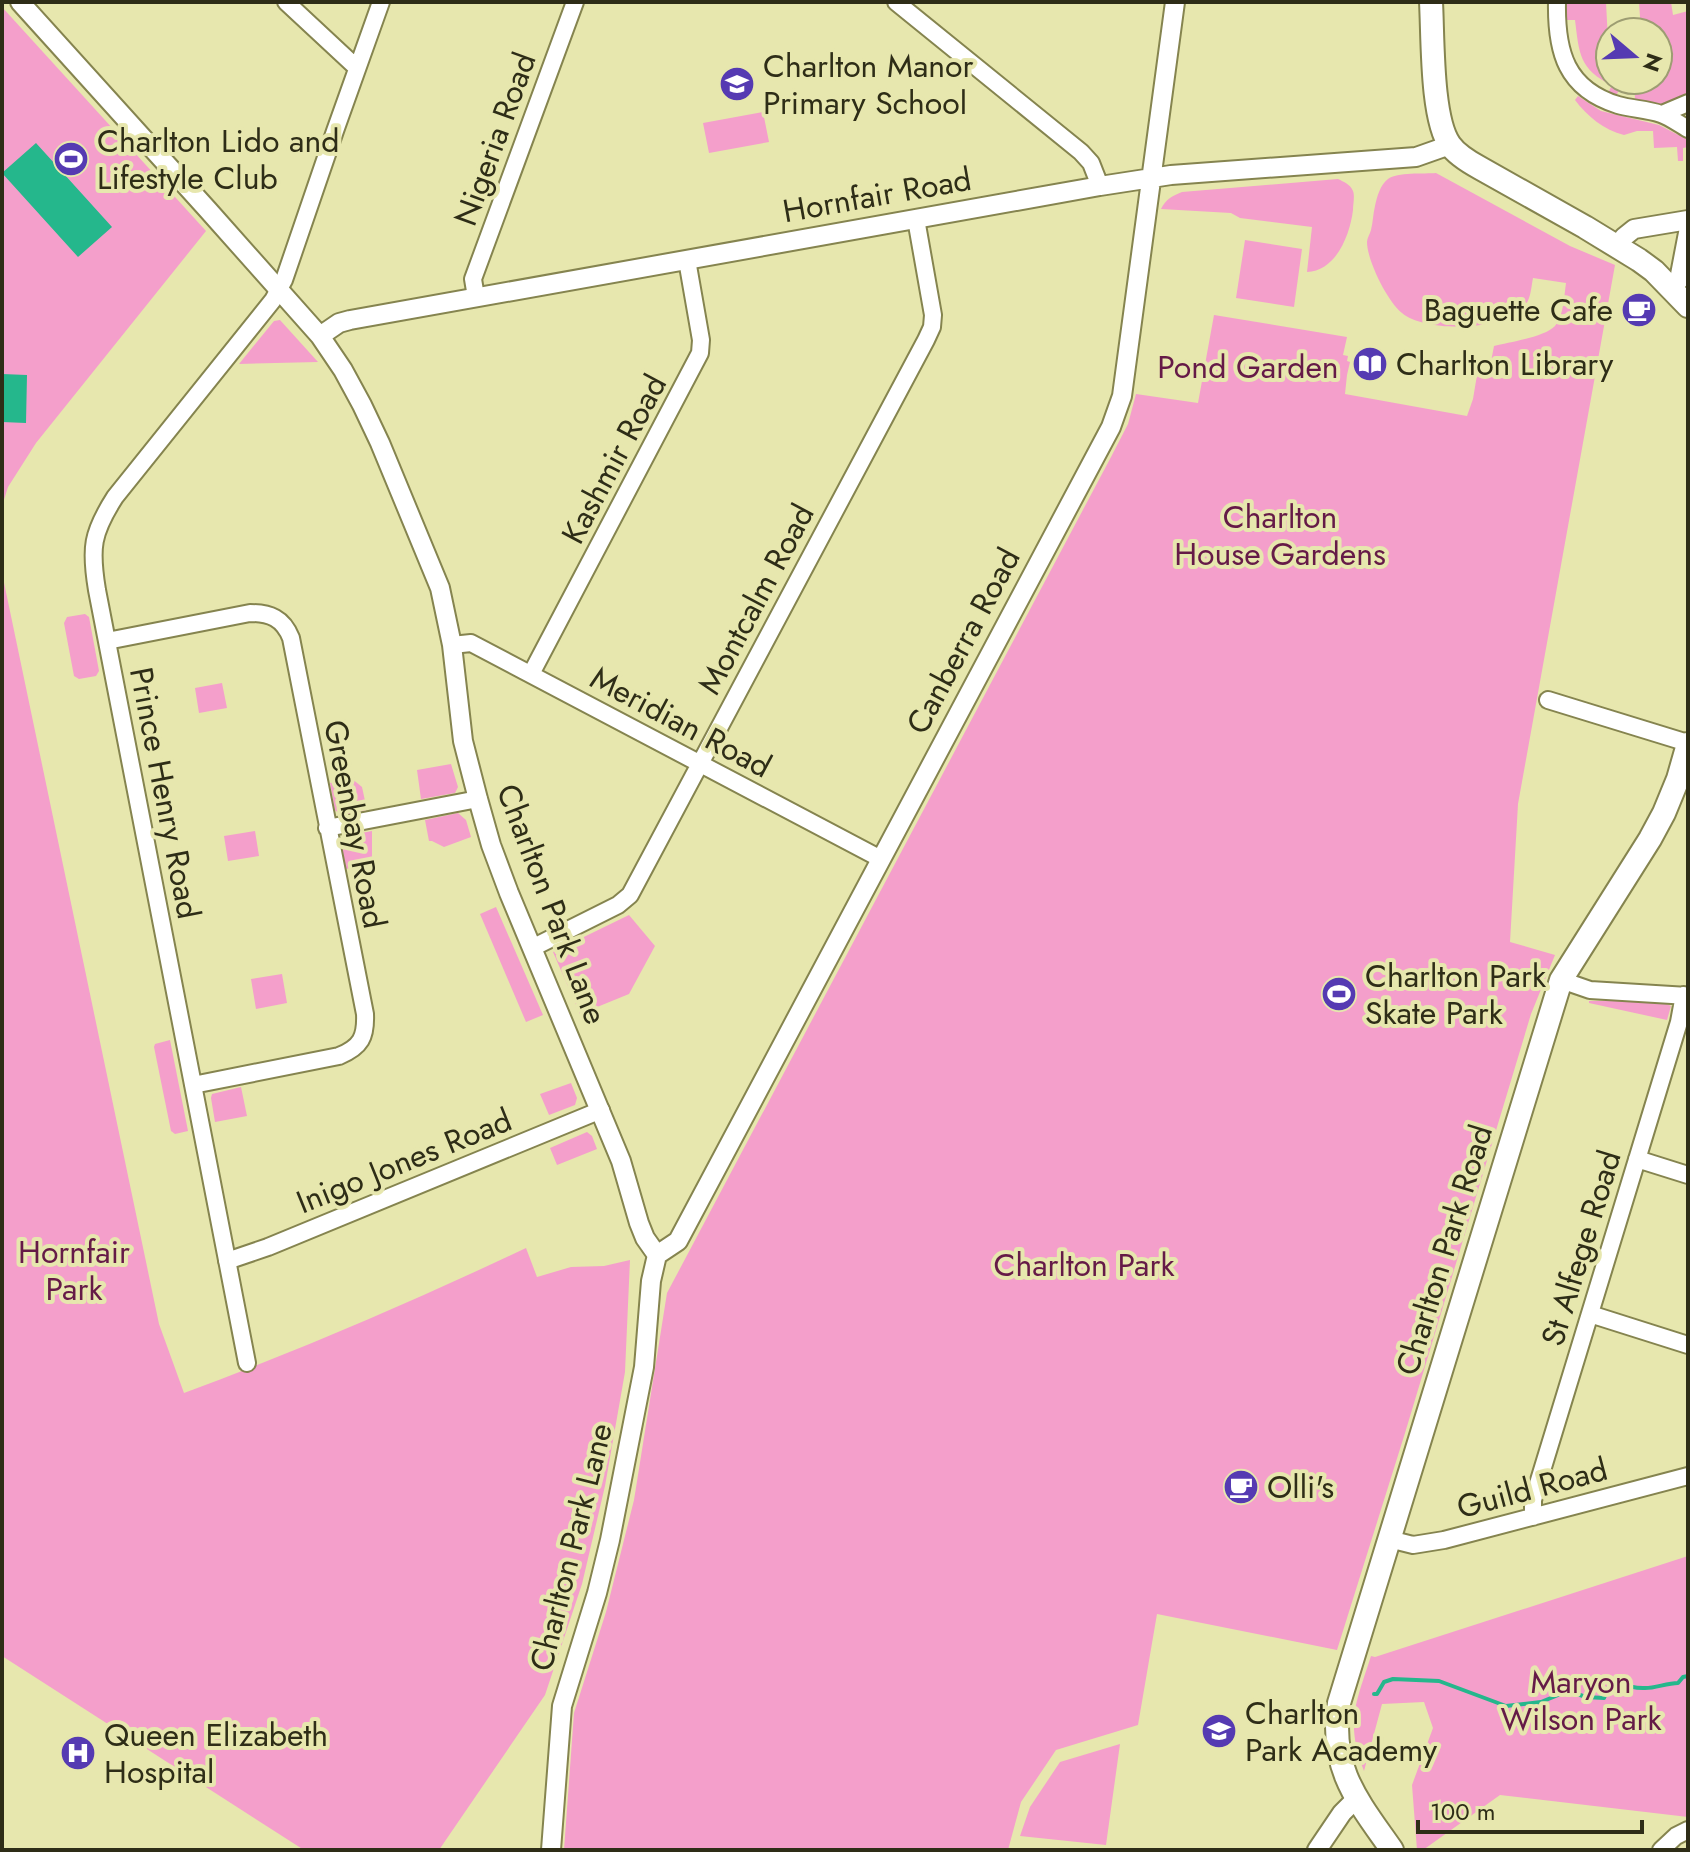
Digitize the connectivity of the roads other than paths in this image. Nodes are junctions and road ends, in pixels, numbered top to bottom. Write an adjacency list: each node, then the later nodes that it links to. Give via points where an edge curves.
1 (20, 2): 22 (street, Charlton Park Lane)
2 (286, 2): 9 (street)
3 (381, 2): 9 (street, Prince Henry Road)
4 (575, 2): 23 (street, Nigeria Road, via 473,279)
5 (896, 2): 15 (street, via 1081,152)
6 (1175, 2): 14 (street, Canberra Road)
7 (1431, 2): 13 (main road, via 1437,104)
8 (1557, 2): 11 (street, via 1562,51 1576,82 1615,104)
9 (357, 68): 22 (street, Prince Henry Road)
10 (1688, 103): 11 (street)
11 (1662, 114): 12 (street)
12 (1688, 129)
13 (1450, 145): 14 (street, Hornfair Road, via 1416,157); 19 (main road, via 1480,168)
14 (1151, 178): 15 (street, Hornfair Road); 34 (street, Canberra Road, via 1122,396 1111,427)
15 (1100, 186): 16 (street, Hornfair Road)
16 (916, 219): 20 (street, Hornfair Road); 31 (street, Montcalm Road, via 932,327)
17 (1688, 220): 19 (street, via 1634,229)
18 (1688, 233): 21 (street, via 1679,280)
19 (1618, 246): 21 (main road)
20 (687, 260): 23 (street, Hornfair Road); 28 (street, Kashmir Road, via 700,353)
21 (1672, 288): 24 (main road)
22 (279, 290): 25 (street, Charlton Park Lane); 26 (street, Prince Henry Road, via 115,497 98,526 92,563)
23 (476, 297): 25 (street, Hornfair Road, via 350,320)
24 (1688, 306)
25 (320, 336): 27 (street, Charlton Park Lane, via 386,456 440,588)
26 (107, 641): 33 (street, Greenbay Road, via 250,613 281,621 291,638); 38 (street, Prince Henry Road)
27 (452, 645): 28 (street, Meridian Road, via 471,643); 32 (street, Charlton Park Lane, via 463,741)
28 (531, 674): 31 (street, Meridian Road)
29 (1548, 700): 30 (street)
30 (1688, 744): 36 (main road, Charlton Park Road, via 1657,826)
31 (700, 764): 34 (street, Meridian Road); 35 (street, Montcalm Road, via 630,895)
32 (478, 799): 33 (street); 35 (street, Charlton Park Lane)
33 (327, 828): 38 (street, Greenbay Road, via 365,1014 360,1042 339,1056)
34 (881, 859): 42 (street, Canberra Road, via 678,1241)
35 (532, 948): 39 (street, Charlton Park Lane)
36 (1561, 980): 37 (street, via 1590,990); 49 (main road, Charlton Park Road)
37 (1686, 995): 40 (street, St Alfege Road)
38 (193, 1085): 43 (street, Prince Henry Road)
39 (601, 1110): 42 (street, Charlton Park Lane, via 639,1223); 43 (street, Inigo Jones Road)
40 (1637, 1159): 41 (street); 44 (street, St Alfege Road)
41 (1688, 1175)
42 (657, 1255): 52 (street, Charlton Park Lane, via 644,1367 618,1502 562,1706)
43 (227, 1261): 46 (street, Prince Henry Road)
44 (1590, 1314): 45 (street); 48 (street, St Alfege Road, via 1533,1500)
45 (1688, 1345)
46 (247, 1363)
47 (1688, 1476): 48 (street, Guild Road)
48 (1533, 1517): 49 (street, Guild Road, via 1424,1544)
49 (1389, 1539): 50 (main road, Charlton Park Road, via 1339,1703 1338,1753)
50 (1357, 1798): 53 (street); 54 (main road, Charlton Park Road)
51 (1688, 1830): 55 (street)
52 (551, 1850)
53 (1317, 1850)
54 (1392, 1850)
55 (1661, 1850)

